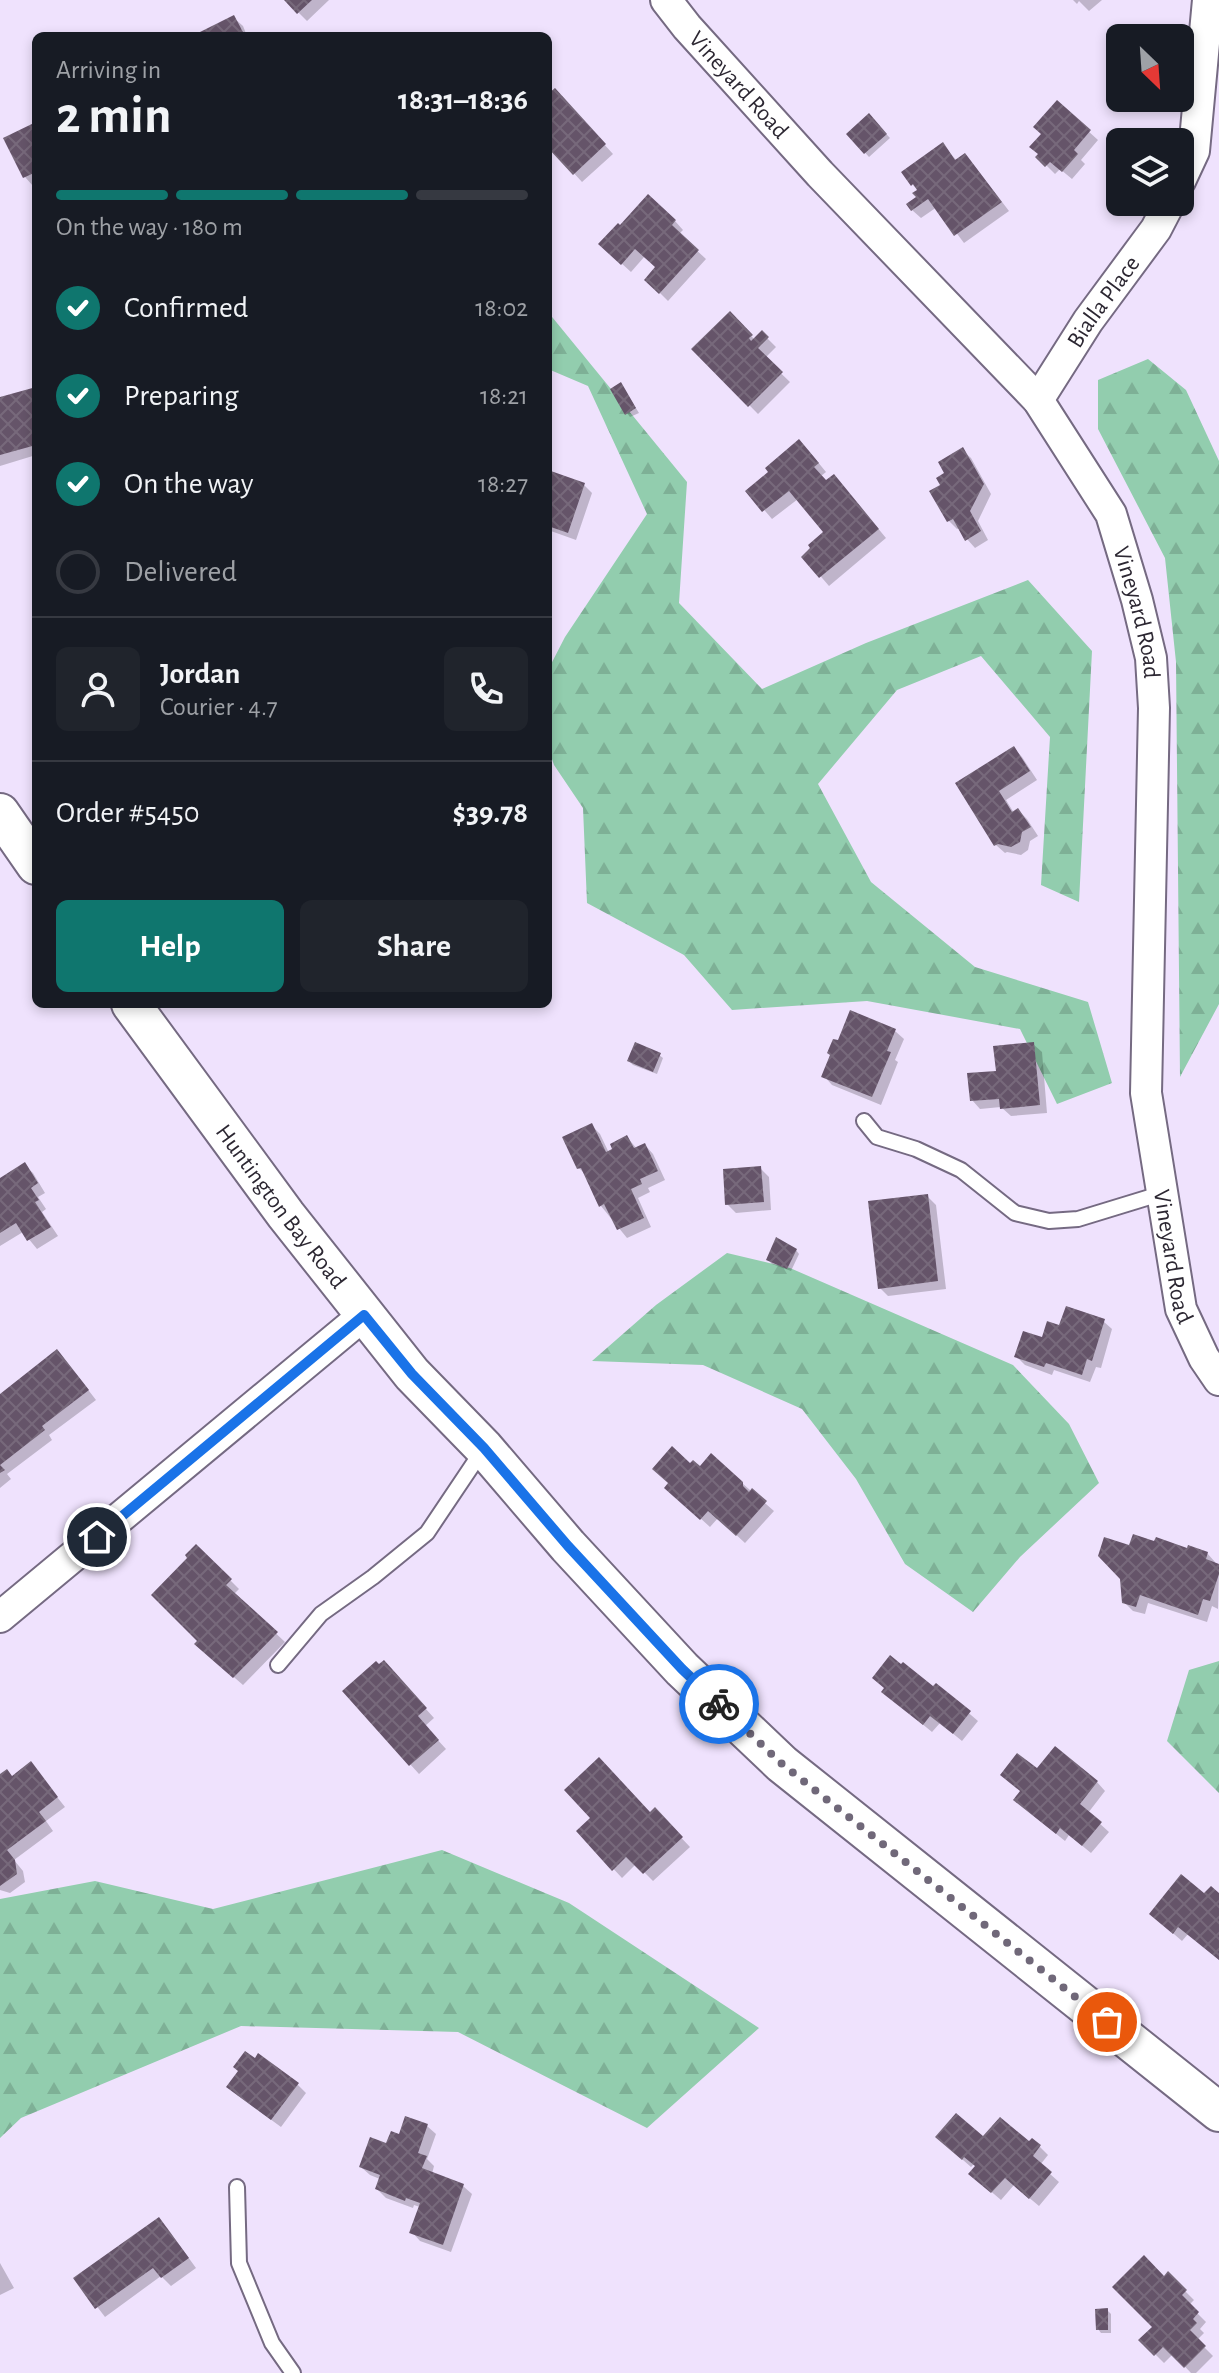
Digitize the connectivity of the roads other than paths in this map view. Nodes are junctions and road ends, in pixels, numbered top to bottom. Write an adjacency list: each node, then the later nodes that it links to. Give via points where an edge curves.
1 (666, 0): 5 (street, Vineyard Road, via 820,174)
2 (1208, 0): 3 (street)
3 (1194, 151)
4 (1163, 216): 5 (street, Bialla Place)
5 (1038, 400): 10 (street, Vineyard Road, via 1111,514 1151,658 1146,1093)
6 (0, 813): 7 (street)
7 (32, 859)
8 (134, 1008): 11 (street, Huntington Bay Road)
9 (864, 1121): 10 (lane, via 877,1137 961,1170 1015,1213 1049,1221 1078,1219)
10 (1163, 1193): 12 (street, Vineyard Road, via 1181,1309)
11 (364, 1315): 13 (street, Huntington Bay Road); 14 (street)
12 (1219, 1380)
13 (484, 1448): 15 (lane, via 427,1533 321,1614); 16 (street, Huntington Bay Road, via 672,1658 782,1764)
14 (0, 1617)
15 (278, 1665)
16 (1219, 2112)
17 (237, 2187): 18 (lane, via 239,2263 272,2343)
18 (293, 2373)

